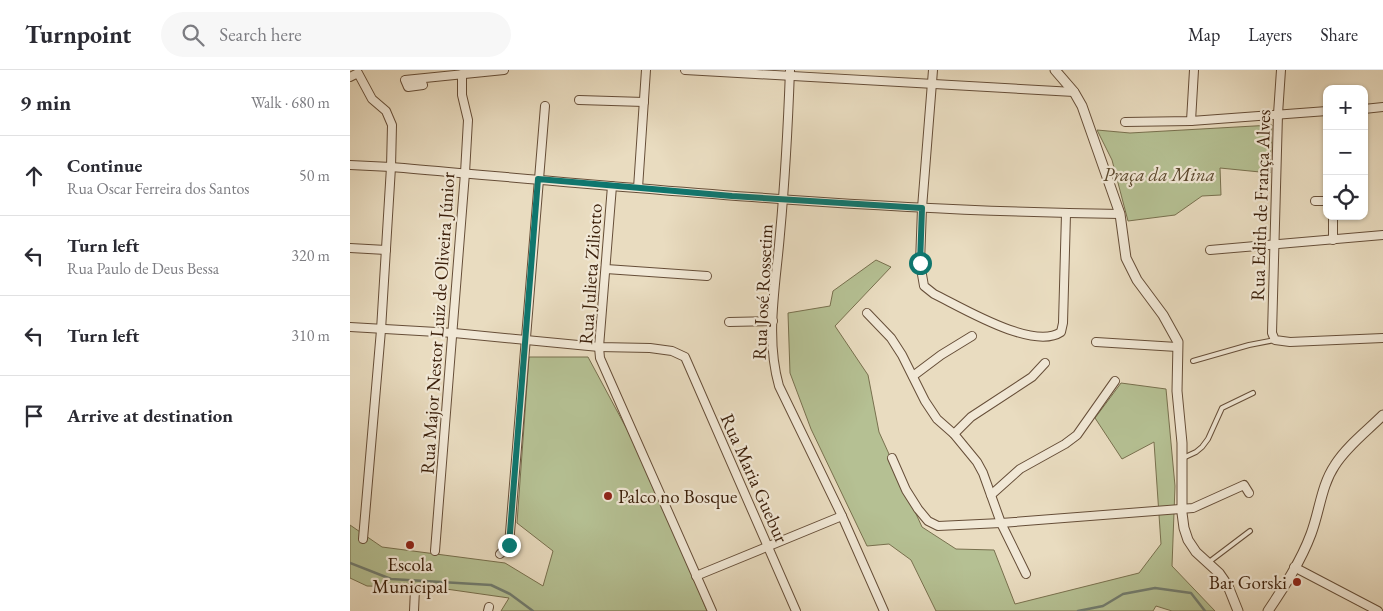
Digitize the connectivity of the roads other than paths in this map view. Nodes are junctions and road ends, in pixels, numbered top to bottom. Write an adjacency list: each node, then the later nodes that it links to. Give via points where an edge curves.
1 (504, 70): 10 (street)
2 (646, 70): 16 (street)
3 (685, 70): 8 (street)
4 (933, 70): 12 (street)
5 (1055, 70): 14 (street)
6 (1194, 70): 22 (street)
7 (1281, 70): 21 (street, Rua Edith de França Alves)
8 (790, 72): 12 (street); 30 (street, Rua José Rossetim)
9 (442, 73): 10 (street); 13 (street, via 405,80 408,87)
10 (462, 74): 26 (street, Rua Major Nestor Luiz de Oliveira Júnior, via 468,120)
11 (350, 77): 25 (street, via 358,73 372,100 386,111 392,125)
12 (932, 84): 14 (street); 33 (street)
13 (423, 85)
14 (1074, 92): 35 (street, via 1082,106)
15 (579, 100): 16 (street)
16 (644, 102): 29 (street)
17 (545, 106): 27 (street)
18 (1383, 107): 19 (street)
19 (1368, 108)
20 (1323, 111): 21 (street)
21 (1278, 114): 22 (street); 39 (street, Rua Edith de França Alves)
22 (1191, 121): 23 (street)
23 (1125, 122)
24 (350, 165): 25 (street)
25 (391, 167): 26 (street); 41 (street)
26 (465, 173): 27 (street); 50 (street, Rua Major Nestor Luiz de Oliveira Júnior)
27 (538, 179): 28 (street); 53 (street)
28 (612, 186): 29 (street); 43 (street, Rua Julieta Ziliotto)
29 (638, 188): 30 (street)
30 (783, 198): 33 (street); 46 (street, Rua José Rossetim)
31 (1315, 201): 32 (street)
32 (1323, 202)
33 (922, 208): 34 (street); 34 (street, via 921,272 924,286 1014,333 1033,336 1056,336 1061,332)
34 (1066, 214): 35 (street)
35 (1120, 214): 57 (street, via 1126,258 1137,280 1163,315 1178,342)
36 (1332, 220): 38 (street)
37 (1383, 235): 38 (street)
38 (1333, 240): 39 (street)
39 (1275, 246): 42 (street); 54 (street, Rua Edith de França Alves)
40 (350, 248): 41 (street)
41 (386, 250): 49 (street)
42 (1210, 250)
43 (606, 268): 44 (street); 56 (street, Rua Julieta Ziliotto)
44 (706, 276)
45 (867, 313): 60 (street, via 892,338)
46 (773, 321): 47 (street); 70 (street, Rua José Rossetim, via 772,354 779,386)
47 (729, 322)
48 (350, 327): 49 (street)
49 (381, 330): 50 (street); 73 (street)
50 (454, 333): 53 (street); 75 (street, Rua Major Nestor Luiz de Oliveira Júnior)
51 (972, 336): 60 (street)
52 (1383, 338): 54 (street)
53 (526, 340): 56 (street); 76 (street, via 509,545)
54 (1274, 340): 58 (lane)
55 (1096, 342): 57 (street)
56 (599, 346): 74 (street, Rua Maria Guebur, via 650,348 672,351 685,357); 80 (street, Rua Julieta Ziliotto, via 600,358)
57 (1177, 347): 66 (street)
58 (1193, 362)
59 (1045, 363): 64 (street, via 1032,377 971,418)
60 (913, 376): 64 (street, via 937,419)
61 (1115, 381): 68 (street, via 1077,435 1020,469)
62 (1253, 393): 66 (lane, via 1222,408 1202,447)
63 (1383, 415): 78 (street, via 1351,446 1326,479 1308,543)
64 (954, 434): 68 (street, via 977,462)
65 (892, 458): 71 (street, via 906,490 928,521 938,526)
66 (1183, 458): 69 (street)
67 (1249, 493): 69 (street, via 1244,485 1194,508)
68 (991, 495): 71 (street)
69 (1182, 509): 71 (street); 77 (street, via 1188,540)
70 (842, 516): 74 (street); 86 (street, Rua José Rossetim)
71 (1001, 523): 79 (street)
72 (1250, 531): 77 (lane)
73 (363, 539)
74 (767, 547): 80 (street); 85 (street, Rua Maria Guebur)
75 (435, 552)
76 (500, 554)
77 (1209, 562): 87 (street, via 1228,586)
78 (1294, 567): 88 (street); 89 (street)
79 (1026, 574)
80 (696, 576): 84 (street, Rua Julieta Ziliotto)
81 (415, 590): 83 (street)
82 (1383, 603): 89 (street)
83 (414, 611)
84 (712, 611)
85 (796, 611)
86 (884, 611)
87 (1238, 611)
88 (1268, 611)
89 (1378, 611)

